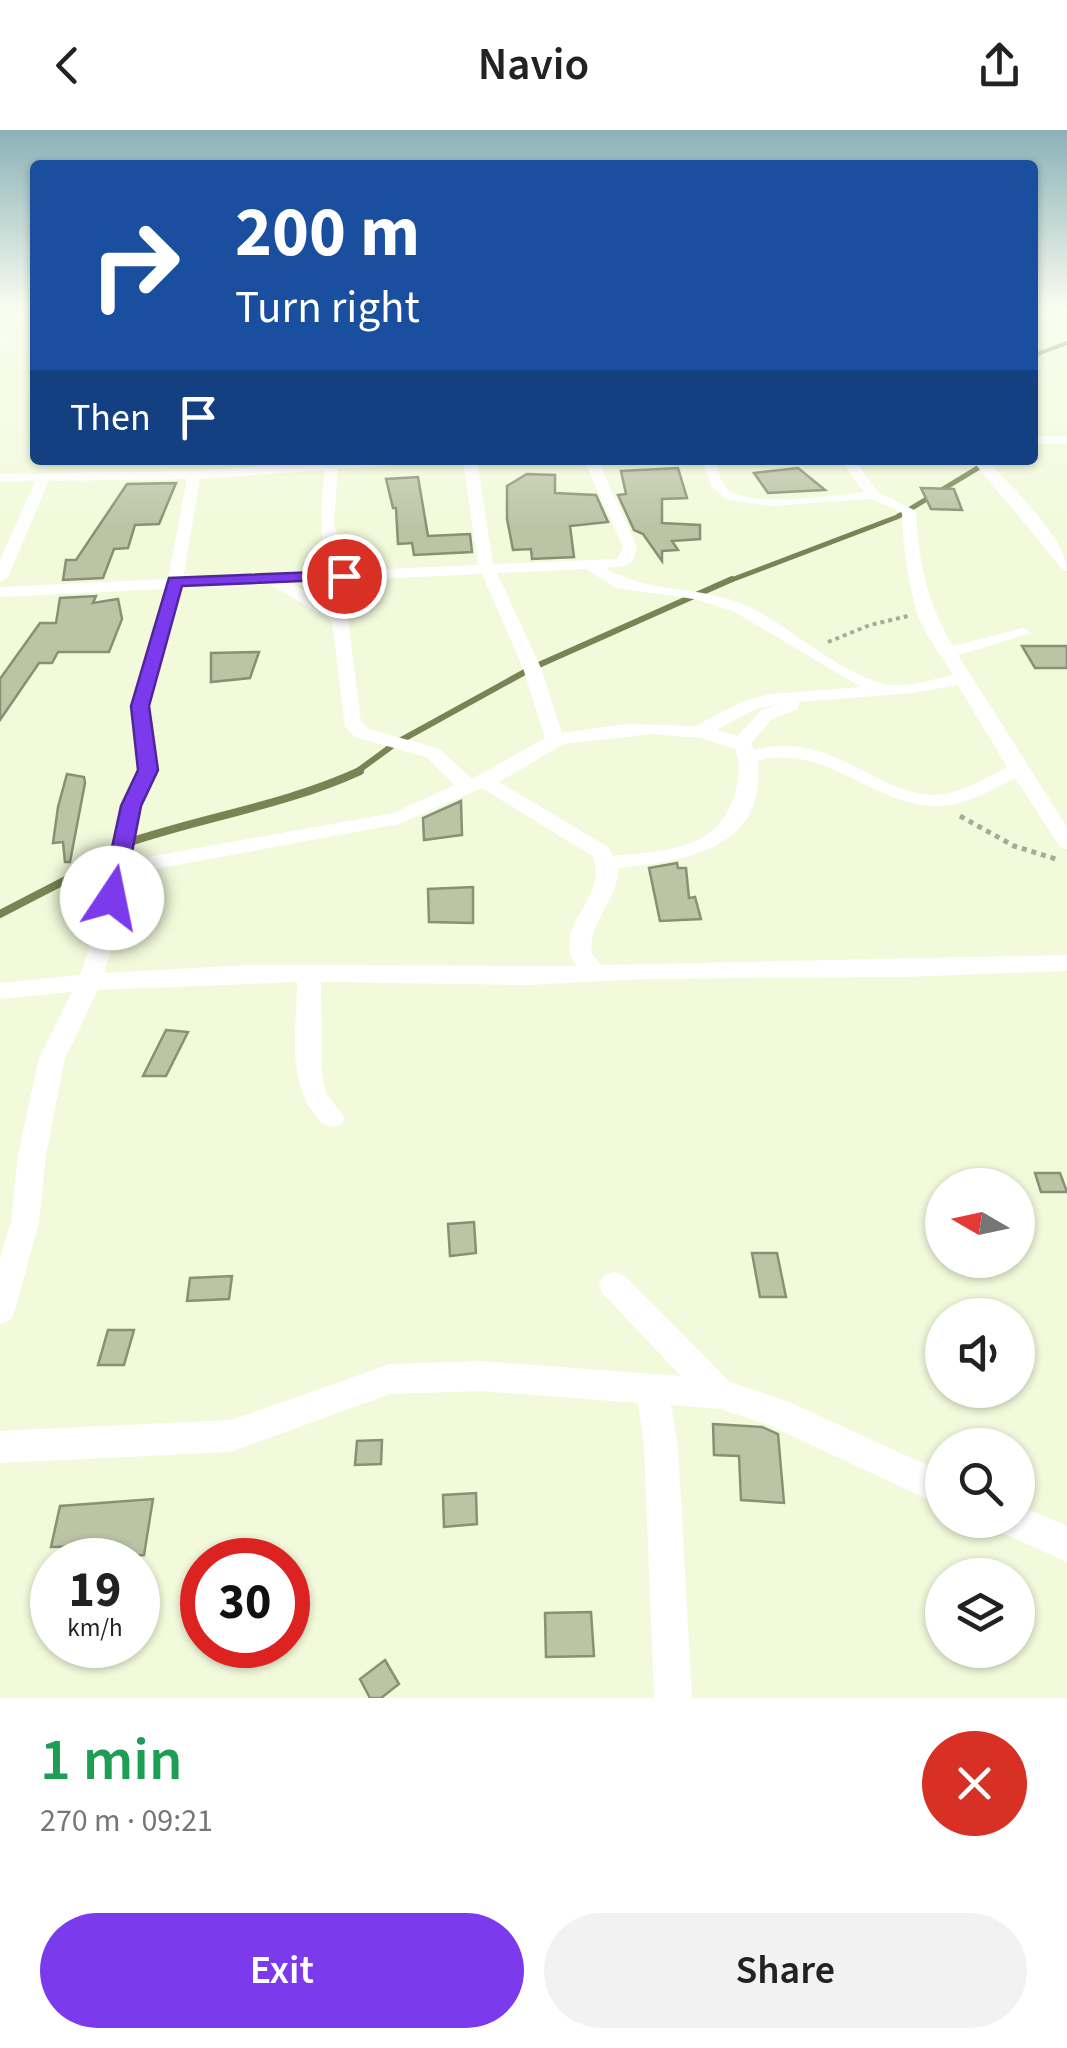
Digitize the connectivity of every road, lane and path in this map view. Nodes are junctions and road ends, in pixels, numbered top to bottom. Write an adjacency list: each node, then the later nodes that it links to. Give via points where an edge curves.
1 (1038, 440): 2 (street)
2 (1067, 440)
3 (252, 465): 10 (street); 12 (street)
4 (342, 465): 10 (street)
5 (471, 465): 17 (street)
6 (594, 465): 16 (street, via 630,547 620,562)
7 (710, 465): 15 (street, via 722,490 735,497)
8 (852, 465): 15 (street)
9 (984, 465): 18 (street)
10 (332, 466): 19 (street, via 327,524 339,564)
11 (147, 467): 12 (street); 13 (street)
12 (194, 475): 22 (street)
13 (44, 477): 14 (street); 20 (street)
14 (0, 478)
15 (873, 495): 24 (street, via 910,511 910,562)
16 (588, 564): 17 (street); 27 (street, via 622,585 740,608)
17 (486, 566): 19 (street); 33 (street, via 532,668)
18 (1067, 566)
19 (353, 576): 21 (street); 25 (street)
20 (0, 577)
21 (271, 578): 22 (street); 25 (street)
22 (175, 582): 23 (street); 41 (street, via 140,706 148,770 131,806)
23 (0, 592)
24 (925, 612): 27 (path, via 870,624); 28 (street)
25 (340, 619): 36 (street, via 352,723 432,753)
26 (1023, 632): 28 (street)
27 (810, 650): 30 (street)
28 (948, 652): 29 (street)
29 (962, 679): 30 (street); 35 (street)
30 (882, 689): 31 (street)
31 (806, 694): 32 (street, via 750,705); 34 (street, via 766,716)
32 (696, 733): 33 (street, via 630,729); 34 (street, via 723,737)
33 (555, 741): 36 (street)
34 (745, 751): 37 (street, via 807,751 901,794); 39 (street, via 750,778 738,819 724,836)
35 (1020, 768): 37 (street); 38 (street)
36 (475, 783): 39 (street, via 601,852); 41 (street, via 382,822)
37 (937, 801): 40 (path, via 1014,846)
38 (1067, 843)
39 (608, 862): 43 (street, via 608,883 580,935 579,954)
40 (1067, 862)
41 (117, 870): 45 (street)
42 (1067, 962): 43 (street)
43 (594, 973): 44 (street)
44 (308, 974): 45 (street); 47 (street, via 308,1073 314,1096)
45 (89, 983): 46 (street); 49 (street, via 52,1058 24,1222)
46 (2, 993)
47 (332, 1118)
48 (614, 1286): 51 (street)
49 (0, 1310)
50 (652, 1389): 51 (street); 52 (street, via 480,1376 390,1379 231,1436); 56 (street, via 661,1446)
51 (720, 1394): 53 (street)
52 (0, 1447)
53 (925, 1481)
54 (1035, 1530): 55 (street)
55 (1067, 1544)
56 (673, 1698)

